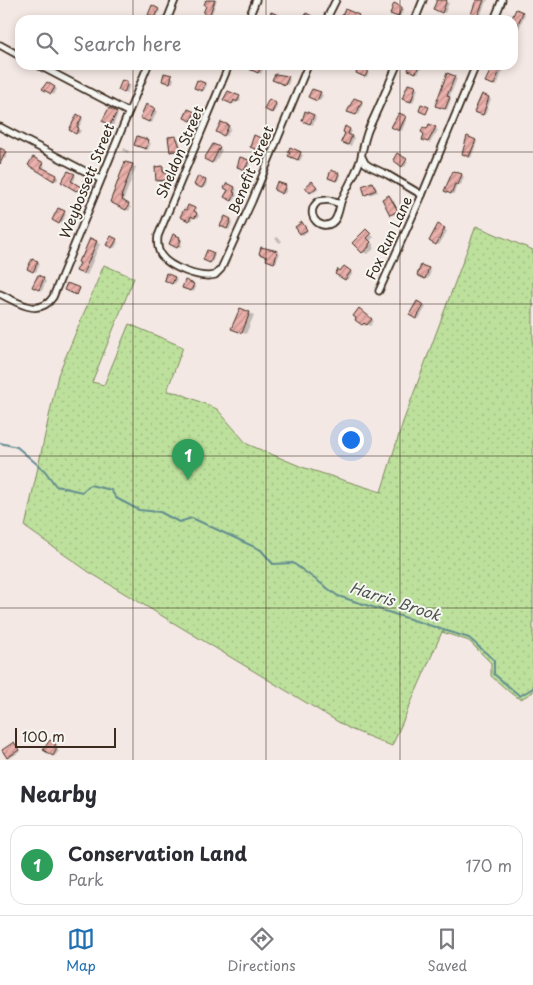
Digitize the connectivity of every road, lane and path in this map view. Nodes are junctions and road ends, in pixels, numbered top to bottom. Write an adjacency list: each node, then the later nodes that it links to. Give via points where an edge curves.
1 (175, 0): 6 (street)
2 (256, 0): 7 (street)
3 (336, 0): 8 (street)
4 (423, 0): 9 (street)
5 (502, 0): 10 (street)
6 (169, 15)
7 (250, 15)
8 (328, 15)
9 (417, 15)
10 (496, 15)
11 (0, 45): 12 (street)
12 (15, 53)
13 (48, 70): 19 (street)
14 (146, 70): 19 (street, Weybossett Street)
15 (228, 70): 25 (street, Sheldon Street, via 157,244 163,258 173,265)
16 (306, 70): 25 (street, Benefit Street, via 232,246 218,274)
17 (395, 70): 21 (street, via 368,129)
18 (474, 70): 23 (street, Fox Run Lane)
19 (128, 112): 22 (street, Weybossett Street)
20 (0, 127): 22 (street)
21 (362, 157): 23 (street, via 369,166); 24 (street)
22 (100, 179): 27 (street, Weybossett Street, via 55,292 47,304 39,308 28,307)
23 (422, 195): 26 (street, Fox Run Lane)
24 (340, 204): 24 (street, via 331,224 319,224 312,216 319,200)
25 (209, 277)
26 (378, 291)
27 (0, 294)

